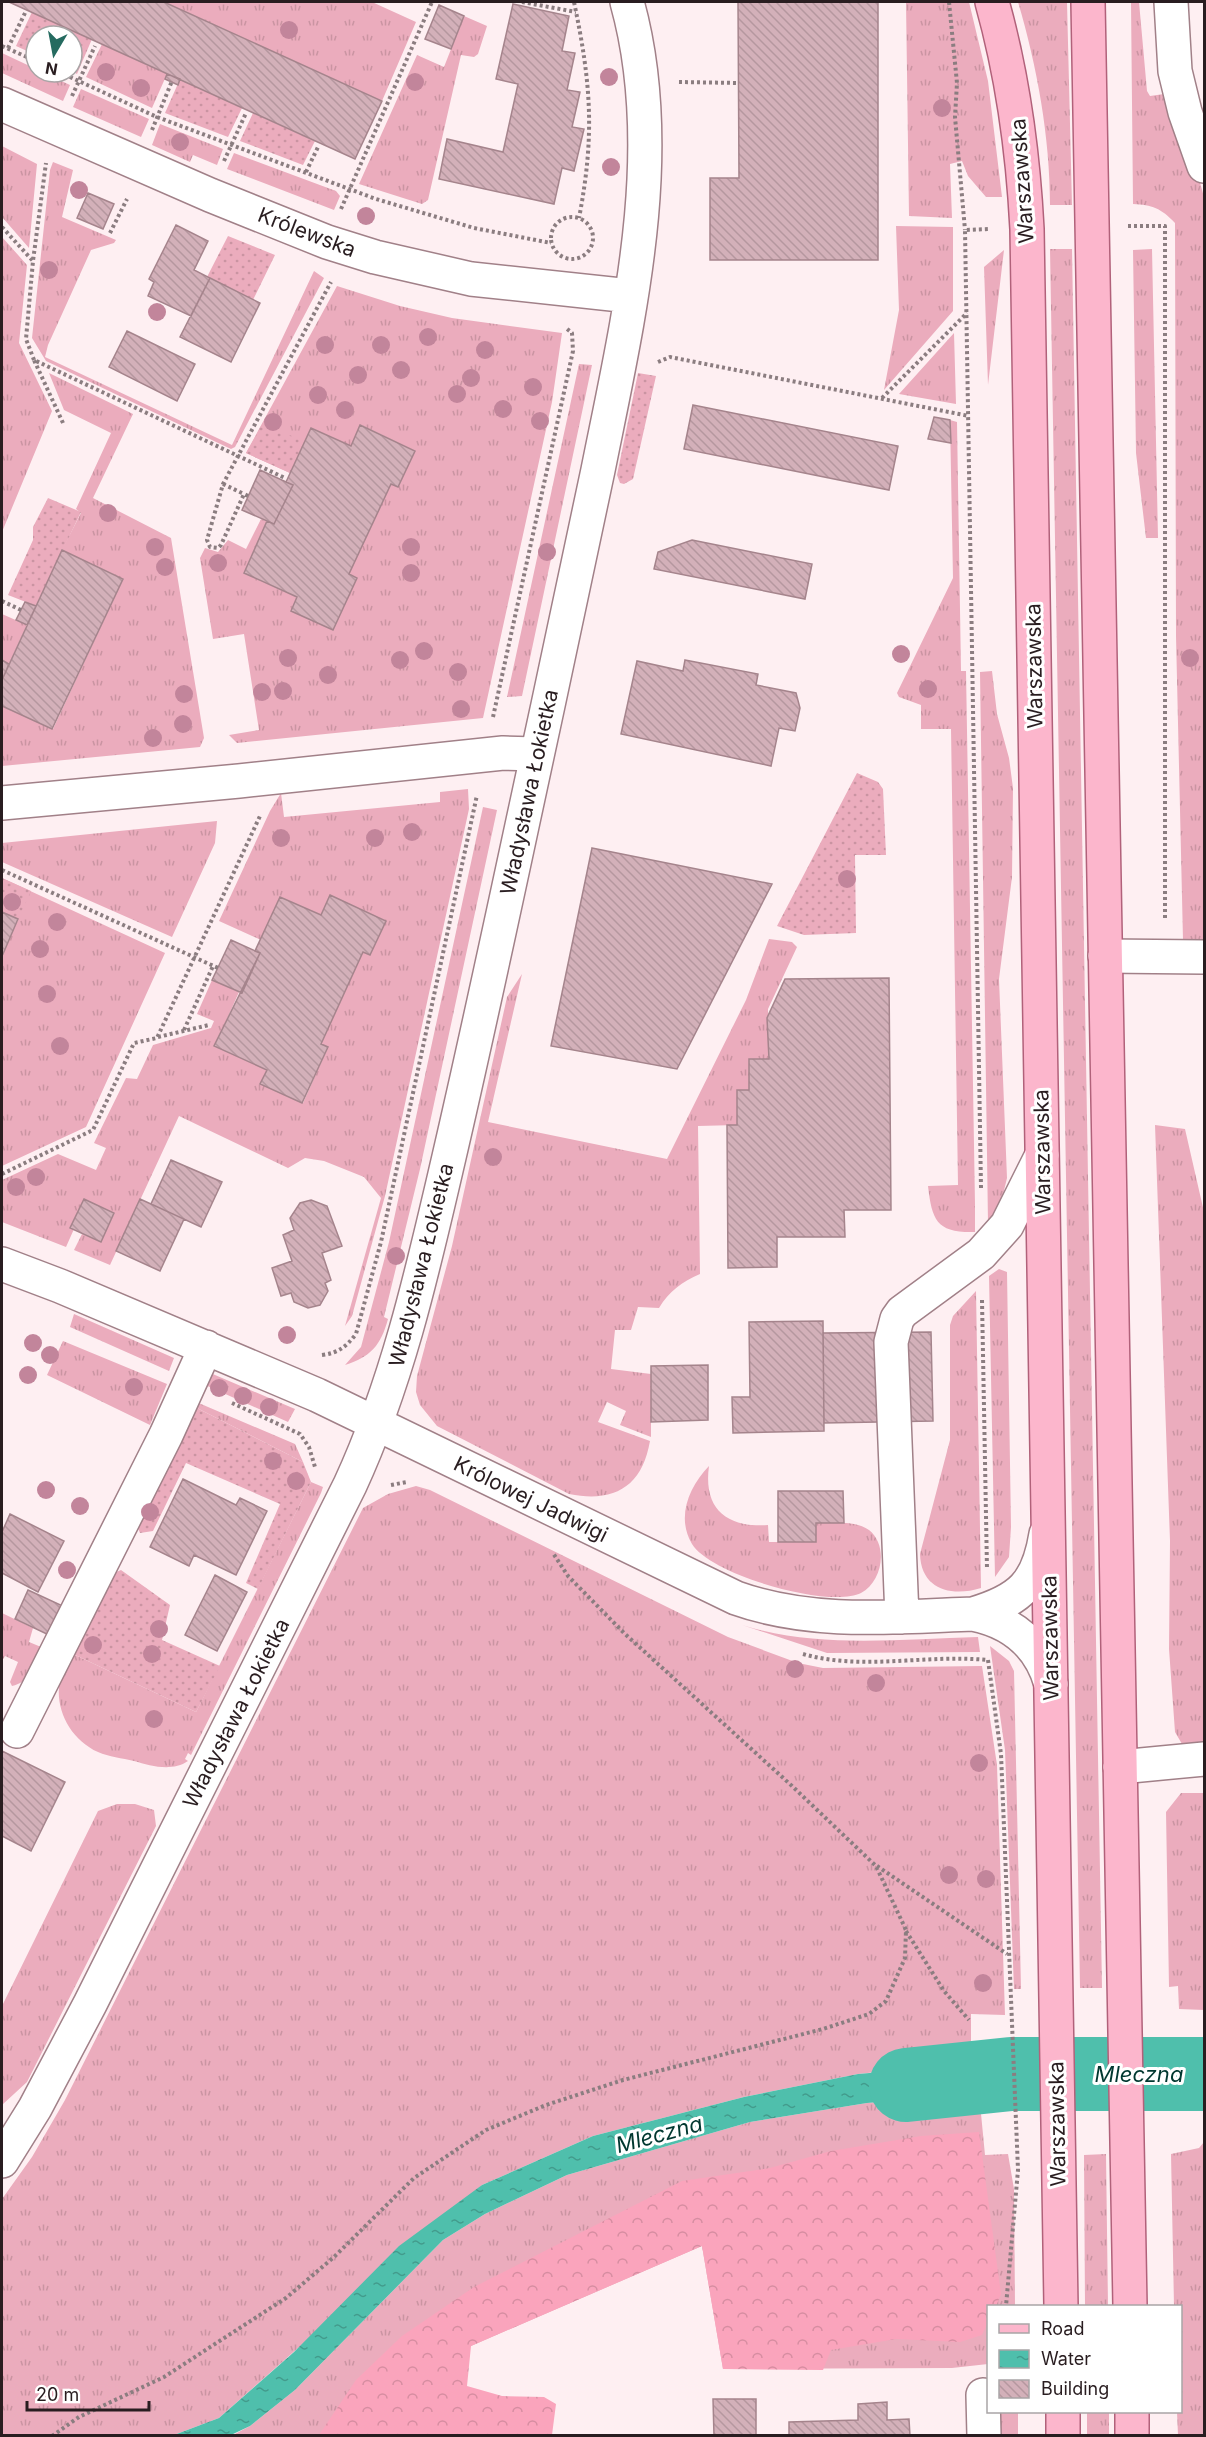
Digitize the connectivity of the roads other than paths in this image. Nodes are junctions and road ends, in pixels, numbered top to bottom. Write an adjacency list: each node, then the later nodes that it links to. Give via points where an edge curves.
1 (627, 2): 7 (street, Władysława Łokietka, via 642,80 645,128 643,187)
2 (992, 2): 12 (main road, Warszawska, via 1018,118 1027,229)
3 (1088, 2): 10 (main road)
4 (1172, 2): 6 (street, via 1175,71)
5 (2, 104): 7 (street, Królewska, via 210,195 375,257 471,279)
6 (1204, 166)
7 (630, 296): 8 (street, Władysława Łokietka)
8 (537, 754): 9 (street, via 485,754); 15 (street, Władysława Łokietka, via 437,1210 404,1339)
9 (2, 803)
10 (1105, 956): 11 (street); 22 (main road)
11 (1204, 957)
12 (1042, 1155): 16 (main road, Warszawska); 18 (street, via 1007,1225 981,1254 897,1319 891,1342)
13 (2, 1264): 14 (street, Królowej Jadwigi)
14 (206, 1347): 15 (street, Królowej Jadwigi); 20 (street)
15 (376, 1422): 18 (street, Królowej Jadwigi, via 736,1598 790,1613); 23 (street, Władysława Łokietka, via 350,1485 90,2004)
16 (1047, 1528): 17 (street, via 1041,1561 1027,1586 997,1608); 19 (main road, Warszawska)
17 (973, 1614): 18 (street, Królowej Jadwigi); 19 (street, Królowej Jadwigi, via 1017,1631 1039,1654)
18 (902, 1617)
19 (1052, 1684): 24 (main road, Warszawska)
20 (16, 1731)
21 (1204, 1759): 22 (street)
22 (1120, 1767): 25 (main road)
23 (2, 2161)
24 (1061, 2305)
25 (1130, 2305)
26 (984, 2395): 29 (street)
27 (1063, 2413): 30 (main road)
28 (1132, 2413): 31 (main road)
29 (984, 2436)
30 (1063, 2436)
31 (1132, 2436)

